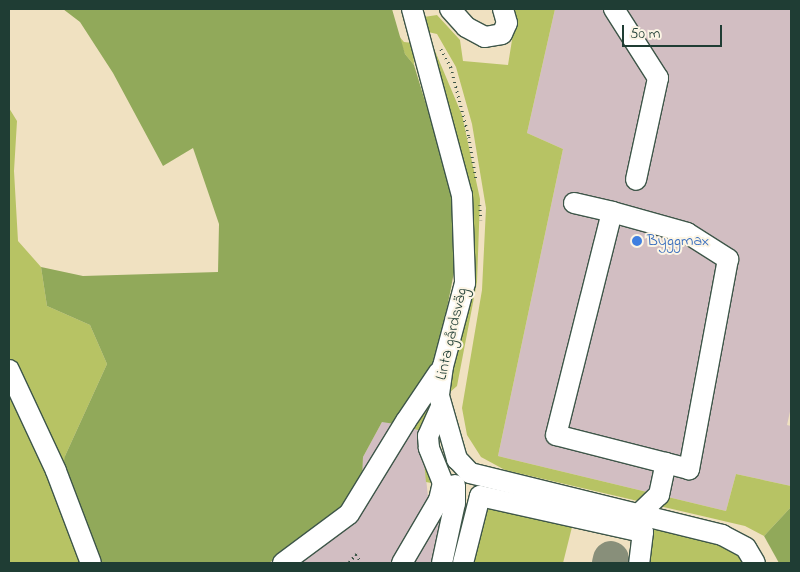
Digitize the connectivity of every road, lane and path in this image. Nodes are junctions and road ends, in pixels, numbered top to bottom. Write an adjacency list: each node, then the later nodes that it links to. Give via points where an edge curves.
1 (412, 9): 5 (street, Linta gårdsväg)
2 (450, 9): 3 (street, via 466,27 485,37 502,34 507,23)
3 (503, 9)
4 (614, 9): 6 (street, via 658,78)
5 (419, 37): 7 (path, via 434,38 451,67); 12 (street, Linta gårdsväg, via 462,195 465,283)
6 (636, 180)
7 (477, 184)
8 (480, 203): 11 (path)
9 (574, 203): 10 (street)
10 (612, 212): 15 (street, via 556,435); 15 (street, via 687,233 728,259 689,469)
11 (480, 222)
12 (443, 366): 14 (street, Linta gårdsväg); 20 (street, via 349,514)
13 (9, 370): 19 (street, via 56,471)
14 (441, 407): 16 (street, Linta gårdsväg, via 457,459); 16 (street, via 428,436 429,448)
15 (666, 463): 17 (street, via 659,495)
16 (456, 480): 17 (street); 22 (street, via 439,500); 23 (street, via 455,503)
17 (639, 514): 26 (street, via 737,540)
18 (349, 562): 21 (path, via 356,554)
19 (91, 563)
20 (283, 563)
21 (362, 563)
22 (402, 563)
23 (442, 563)
24 (463, 563): 25 (street, via 480,496 643,532)
25 (639, 563)
26 (755, 563)

